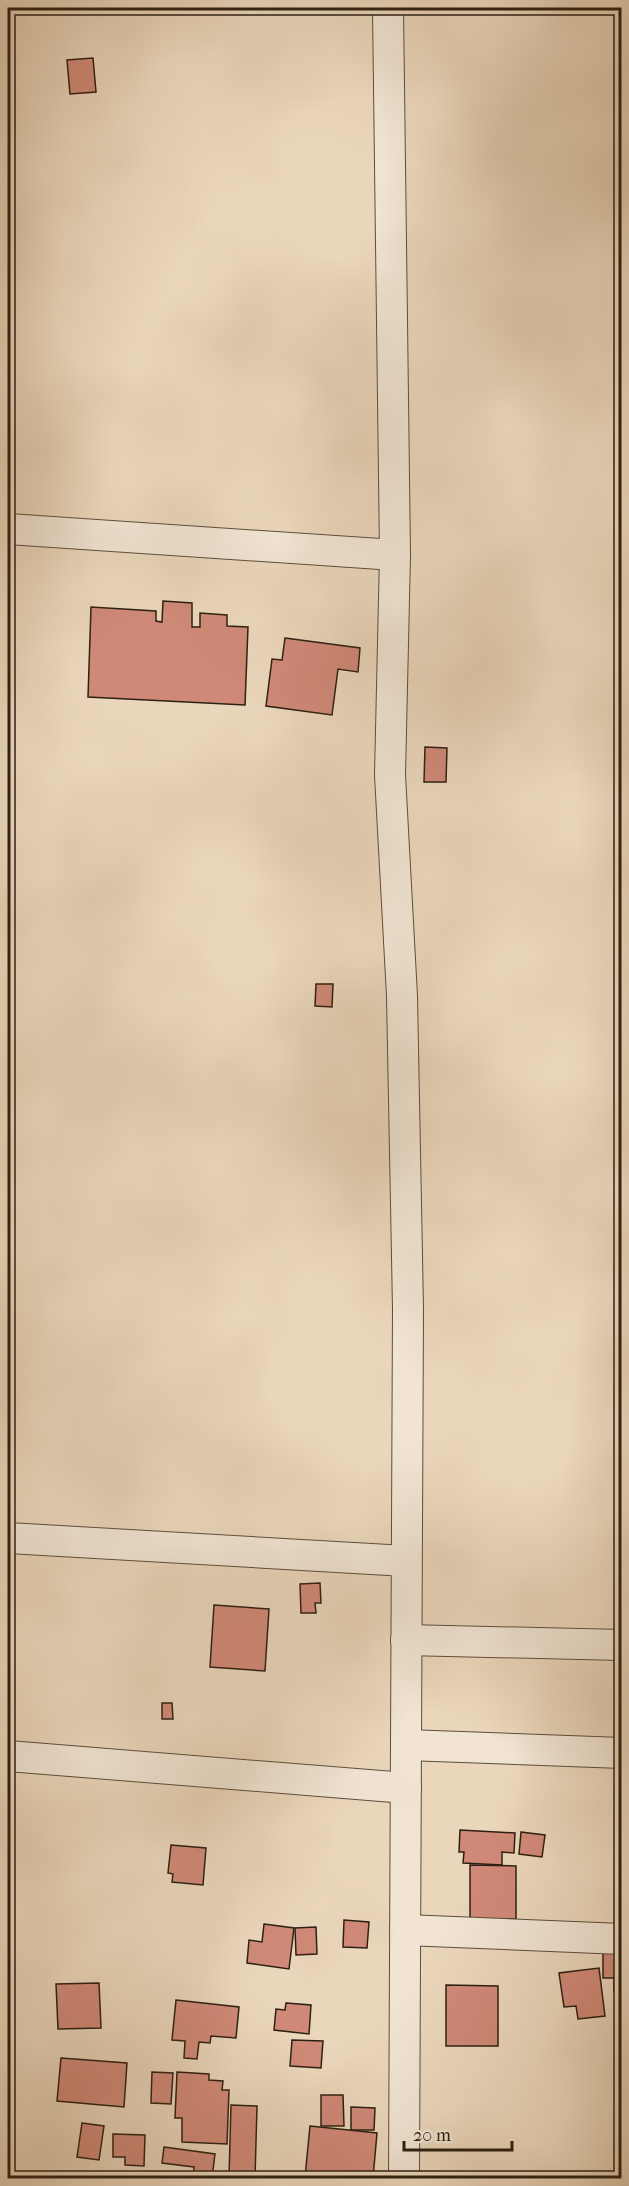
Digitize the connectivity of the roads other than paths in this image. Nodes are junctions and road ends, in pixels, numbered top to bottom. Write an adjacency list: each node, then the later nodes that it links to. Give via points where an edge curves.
1 (388, 8): 3 (street)
2 (8, 529): 3 (street)
3 (395, 555): 5 (street, via 390,775 402,1030 408,1309)
4 (8, 1538): 5 (street)
5 (406, 1561): 6 (street)
6 (406, 1640): 7 (street); 8 (street)
7 (621, 1645)
8 (406, 1745): 9 (street); 11 (street)
9 (621, 1753)
10 (8, 1756): 11 (street)
11 (406, 1788): 12 (street)
12 (405, 1930): 13 (street); 14 (street)
13 (621, 1939)
14 (404, 2178)

